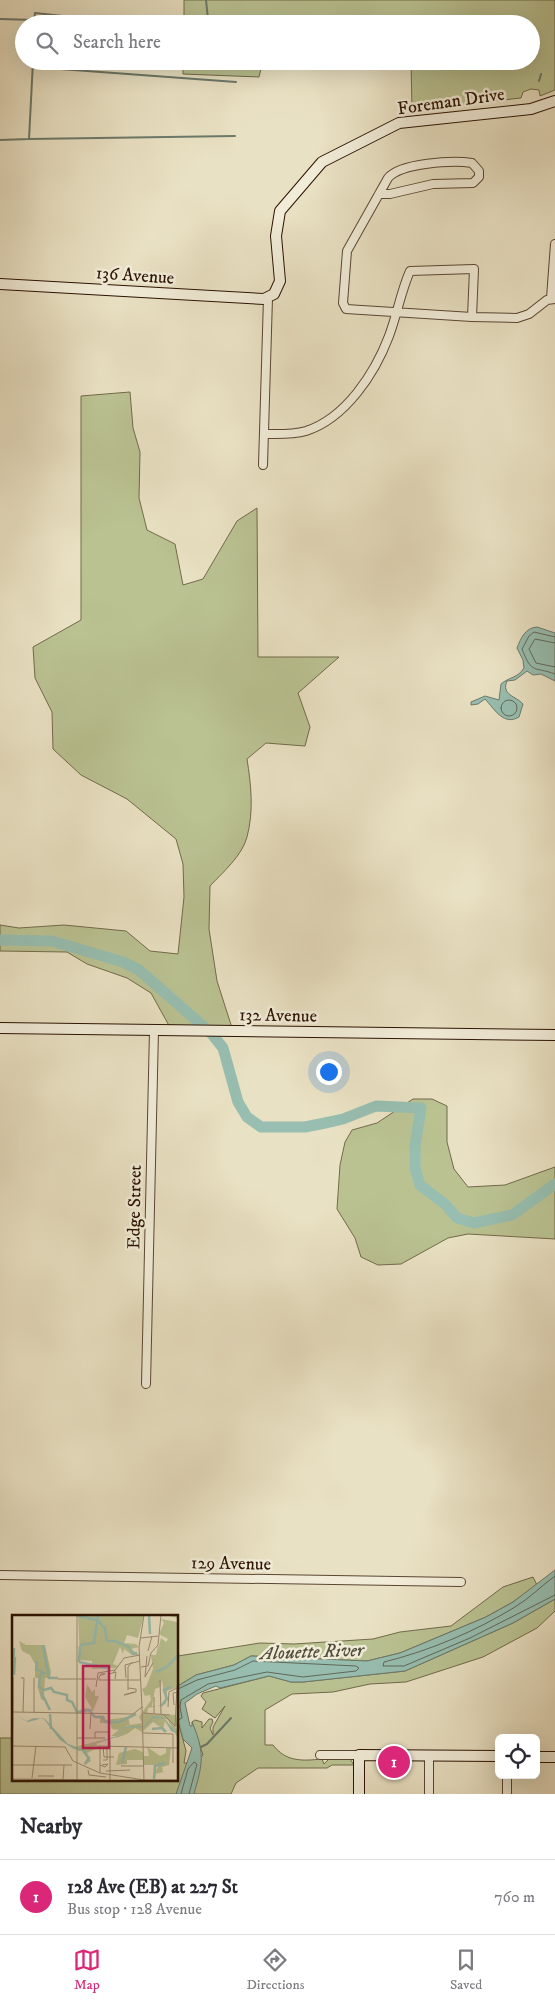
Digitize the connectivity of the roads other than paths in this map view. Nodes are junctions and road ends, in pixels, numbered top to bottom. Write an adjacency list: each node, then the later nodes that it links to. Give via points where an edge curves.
1 (555, 101): 5 (street, Foreman Drive, via 531,109 399,123 322,162 280,211 276,236 280,281 277,290)
2 (379, 194): 2 (street, via 392,173 419,166 462,162 472,163 479,171 479,177 473,183 433,184); 7 (street, via 347,251 343,303 346,309 353,311)
3 (555, 244): 6 (street)
4 (0, 284): 5 (street, 136 Avenue, via 256,300)
5 (268, 298): 9 (street, Foreman Drive)
6 (553, 299): 8 (street, via 523,317)
7 (395, 312): 8 (street); 8 (street, via 410,271 474,269); 9 (street, via 390,334 374,368 337,412 305,431)
8 (472, 317)
9 (264, 434): 10 (street, Foreman Drive)
10 (263, 464)
11 (0, 1028): 12 (street, 132 Avenue)
12 (154, 1030): 13 (street, 132 Avenue); 14 (street, Edge Street)
13 (555, 1035)
14 (146, 1384)
15 (0, 1575): 16 (street, 129 Avenue)
16 (461, 1582)
17 (320, 1755): 18 (street)
18 (359, 1755): 19 (street); 24 (street)
19 (429, 1756): 20 (street); 25 (street)
20 (495, 1756)
21 (540, 1757): 22 (street)
22 (555, 1757)
23 (507, 1779): 26 (street)
24 (359, 1794)
25 (429, 1794)
26 (507, 1794)

